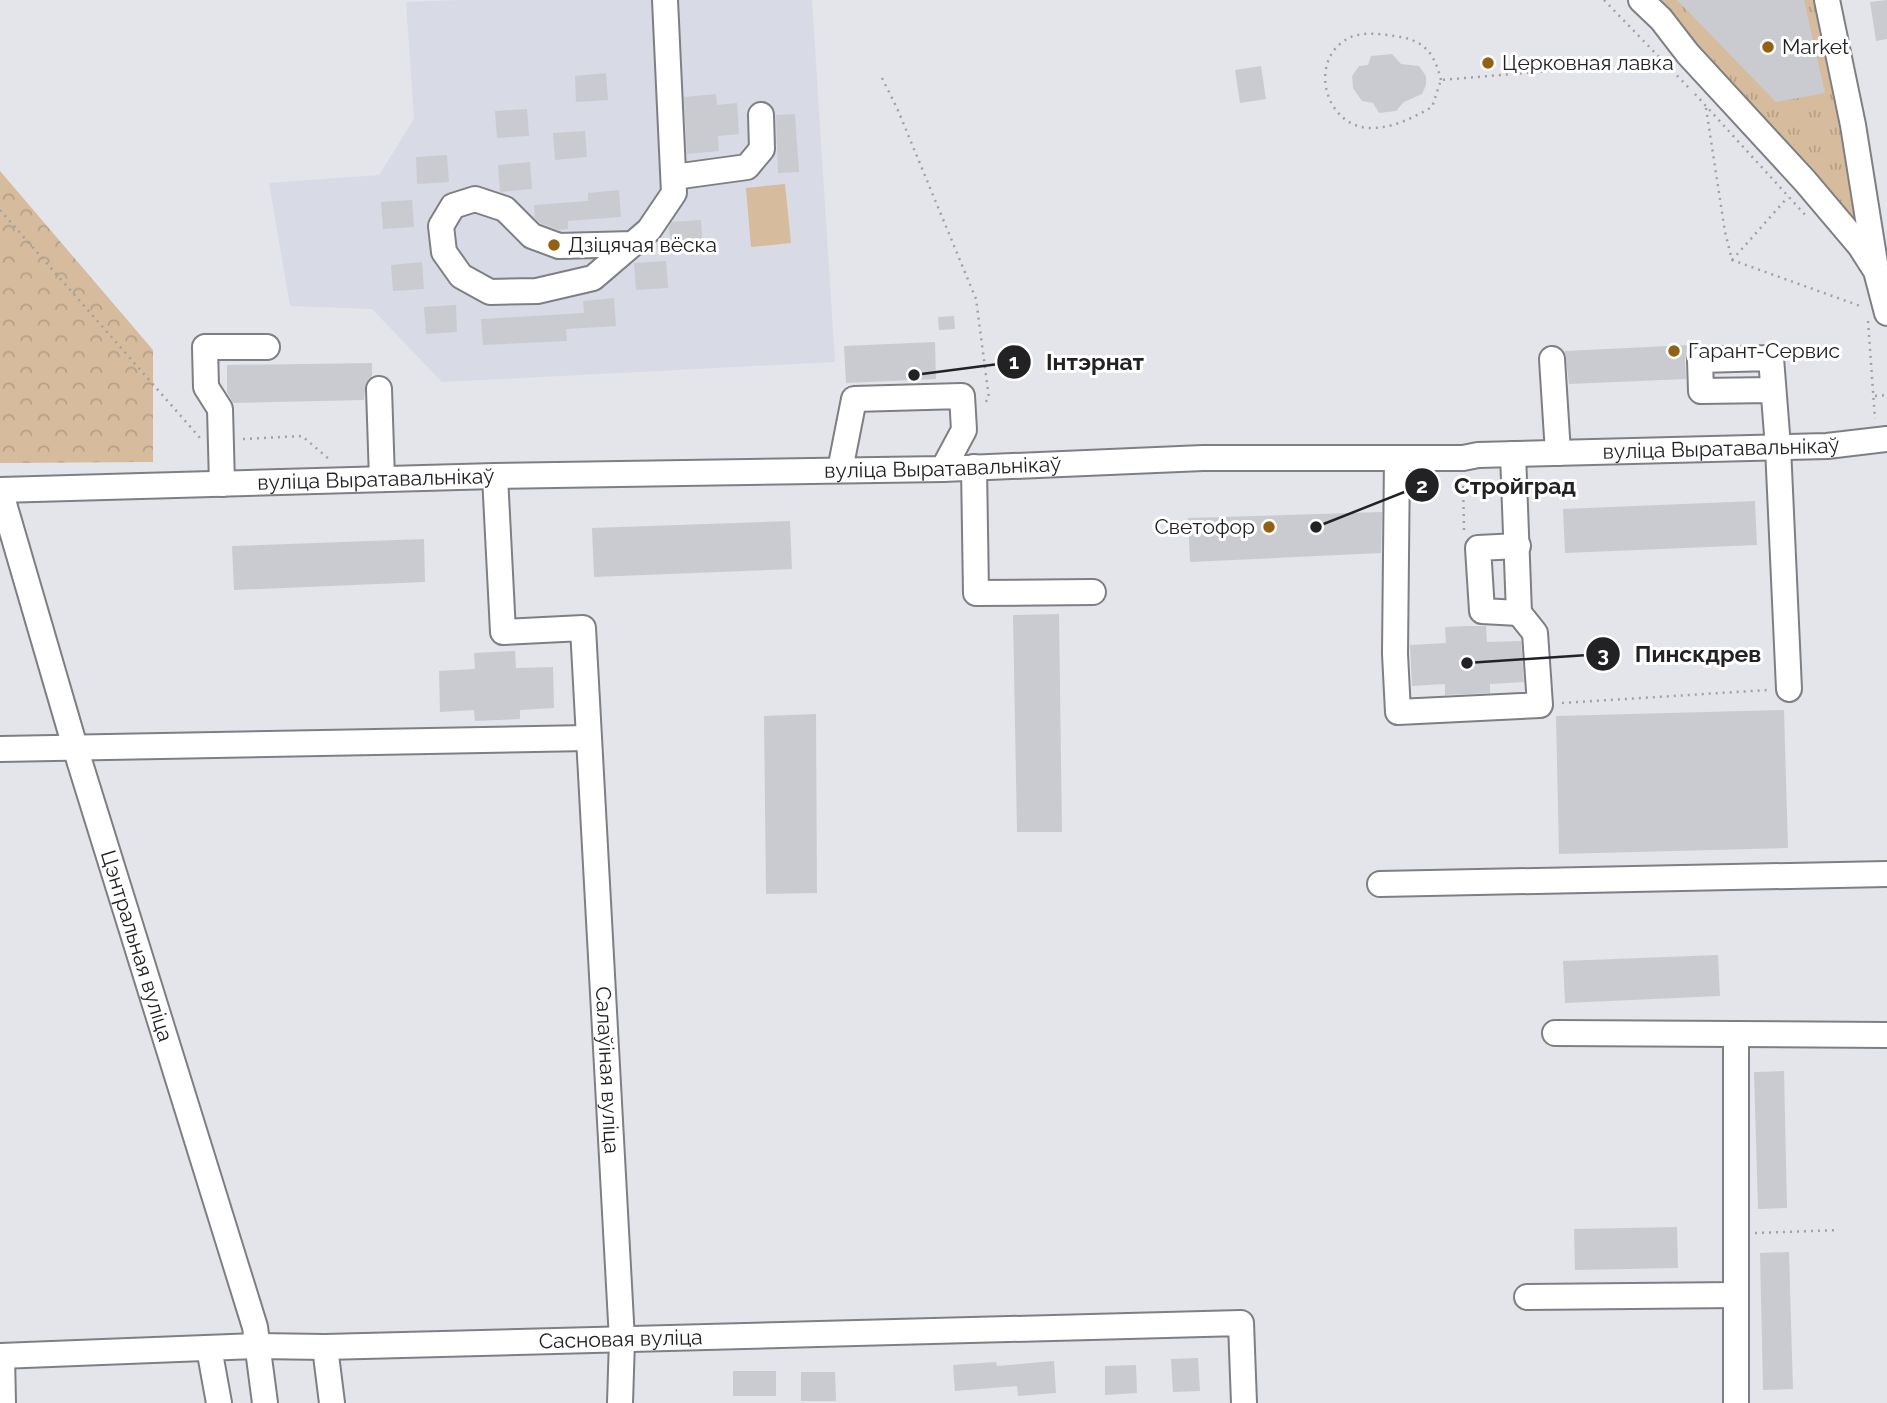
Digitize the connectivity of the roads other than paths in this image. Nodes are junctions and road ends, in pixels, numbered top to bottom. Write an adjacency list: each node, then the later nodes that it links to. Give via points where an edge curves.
1 (665, 0): 5 (street)
2 (1641, 0): 7 (street, via 1805,181)
3 (1827, 0): 7 (street)
4 (761, 115): 5 (street, via 762,149 747,167)
5 (674, 177): 6 (street, via 674,193 649,230)
6 (633, 244): 6 (street, via 593,278 537,290 490,292 461,276 444,252 441,226 453,206 475,199 505,209 532,236 559,246)
7 (1876, 271): 8 (street)
8 (1877, 317)
9 (267, 348): 23 (street, via 205,347 206,387 220,409)
10 (1552, 359): 15 (street)
11 (379, 389): 22 (street)
12 (1772, 390): 14 (street)
13 (1882, 440): 14 (street, вуліца Выратавальнікаў)
14 (1778, 447): 15 (street, вуліца Выратавальнікаў); 28 (street)
15 (1558, 453): 16 (street, вуліца Выратавальнікаў)
16 (1513, 454): 17 (street, вуліца Выратавальнікаў); 25 (street)
17 (1397, 458): 18 (street, вуліца Выратавальнікаў, via 1203,458); 27 (street, via 1398,712 1540,705 1535,633)
18 (974, 467): 19 (street, вуліца Выратавальнікаў); 26 (street, via 976,593)
19 (943, 468): 20 (street, вуліца Выратавальнікаў); 20 (street, via 964,429 962,397 854,399)
20 (840, 470): 21 (street, вуліца Выратавальнікаў)
21 (495, 476): 22 (street, вуліца Выратавальнікаў); 29 (street, Салаўіная вуліца, via 503,632 583,628)
22 (382, 480): 23 (street, вуліца Выратавальнікаў)
23 (222, 484): 24 (street, вуліца Выратавальнікаў)
24 (0, 490): 30 (street, Цэнтральная вуліца)
25 (1518, 546): 27 (street); 27 (street, via 1478,548 1482,611)
26 (1093, 592)
27 (1520, 612)
28 (1789, 689)
29 (588, 738): 30 (street); 39 (street, Салаўіная вуліца)
30 (75, 747): 31 (street); 40 (street, Цэнтральная вуліца, via 255,1327)
31 (0, 749)
32 (1887, 874): 33 (street)
33 (1380, 884)
34 (1555, 1033): 35 (street)
35 (1736, 1034): 36 (street); 37 (street)
36 (1887, 1035)
37 (1736, 1295): 38 (street); 50 (street)
38 (1527, 1297)
39 (622, 1340): 42 (street, Сасновая вуліца); 48 (street, Салаўіная вуліца); 49 (street, Сасновая вуліца, via 1241,1323)
40 (257, 1346): 41 (street, Сасновая вуліца); 42 (street, Сасновая вуліца); 46 (street, Цэнтральная вуліца)
41 (209, 1348): 43 (street, Сасновая вуліца); 45 (street)
42 (325, 1348): 47 (street)
43 (1, 1356): 44 (street)
44 (3, 1403)
45 (219, 1403)
46 (265, 1403)
47 (332, 1403)
48 (620, 1403)
49 (1244, 1403)
50 (1736, 1403)

